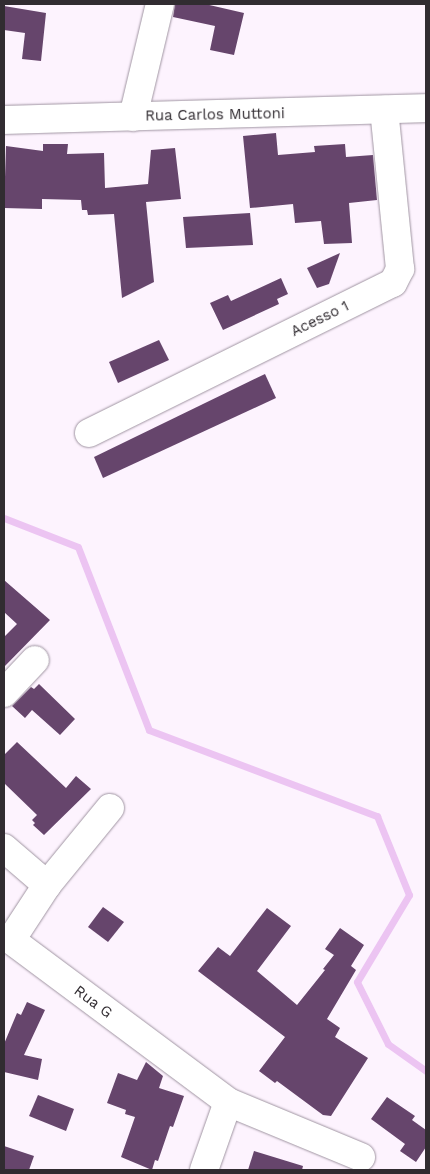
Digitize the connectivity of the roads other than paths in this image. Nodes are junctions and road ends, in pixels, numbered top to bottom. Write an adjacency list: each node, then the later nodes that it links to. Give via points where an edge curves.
1 (160, 4): 4 (street)
2 (426, 108): 3 (street, Rua Carlos Muttoni)
3 (384, 110): 4 (street, Rua Carlos Muttoni); 6 (street, Acesso 1, via 400,269 393,283)
4 (133, 117): 5 (street, Rua Carlos Muttoni)
5 (4, 120)
6 (89, 433)
7 (35, 660): 8 (street)
8 (6, 683)
9 (110, 808): 11 (street, Rua G)
10 (4, 848): 11 (street)
11 (46, 884): 12 (street, Rua G)
12 (8, 950): 13 (street, Rua G)
13 (228, 1102): 14 (street, Rua G); 15 (street)
14 (361, 1157)
15 (204, 1170)

